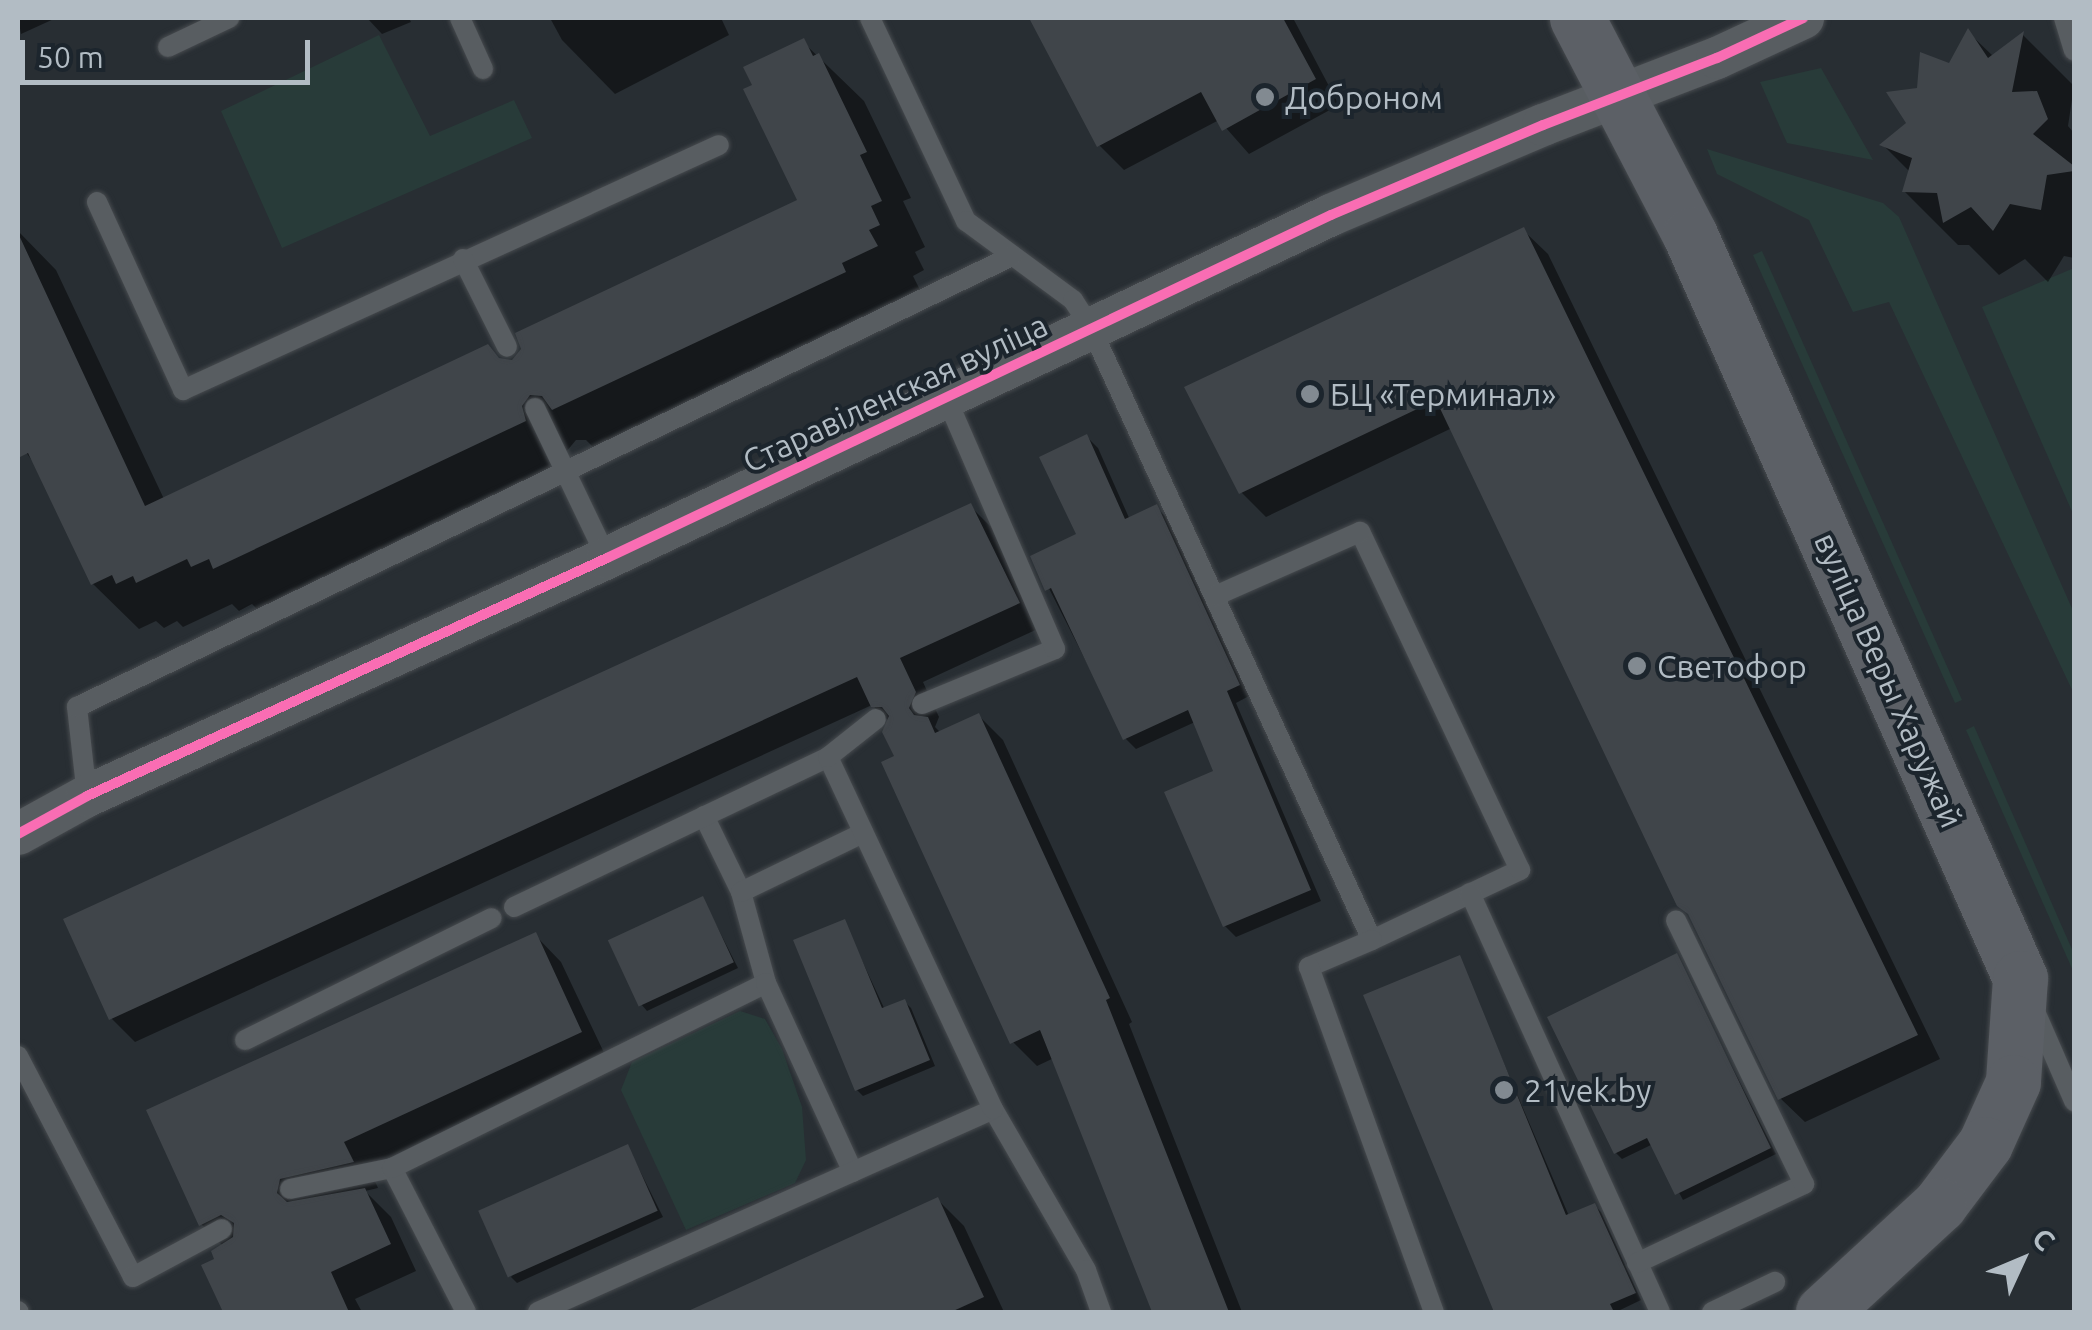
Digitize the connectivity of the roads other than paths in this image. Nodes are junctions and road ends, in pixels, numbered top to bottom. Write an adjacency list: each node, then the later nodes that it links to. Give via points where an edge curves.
1 (229, 18): 7 (lane)
2 (460, 18): 9 (lane)
3 (870, 18): 13 (lane, via 966,221)
4 (1576, 18): 10 (main road, вуліца Веры Харужай)
5 (1802, 18): 10 (street, Старавіленская вуліца)
6 (2064, 18): 8 (lane)
7 (168, 47)
8 (2074, 51)
9 (483, 69)
10 (1620, 98): 15 (street, Старавіленская вуліца, via 1331,215); 35 (main road, вуліца Веры Харужай, via 1698,253)
11 (718, 145): 14 (lane)
12 (97, 202): 14 (lane, via 183,390)
13 (1012, 256): 15 (lane, via 1073,300); 19 (lane)
14 (463, 260): 16 (lane)
15 (1091, 328): 17 (street, Старавіленская вуліца); 21 (lane)
16 (507, 347)
17 (946, 397): 20 (street, Старавіленская вуліца); 22 (lane, via 1054,649)
18 (535, 408): 19 (lane)
19 (566, 473): 20 (lane); 25 (lane, via 78,707)
20 (606, 558): 25 (street, Старавіленская вуліца)
21 (1214, 596): 30 (lane, via 1360,532 1520,870); 34 (lane)
22 (922, 704)
23 (876, 718): 24 (lane)
24 (828, 757): 26 (lane); 27 (lane)
25 (87, 796): 28 (street, Старавіленская вуліца)
26 (704, 816): 29 (lane); 31 (lane)
27 (863, 833): 29 (lane); 40 (lane)
28 (18, 834)
29 (741, 892): 36 (lane)
30 (1470, 894): 34 (lane); 45 (lane)
31 (514, 907)
32 (492, 918): 37 (lane)
33 (1676, 920): 45 (lane, via 1804,1184)
34 (1372, 940): 50 (lane, via 1309,967)
35 (2020, 978): 39 (lane); 53 (main road, вуліца Веры Харужай, via 2012,1082 1985,1144 1939,1206)
36 (766, 982): 41 (lane); 42 (lane)
37 (245, 1040)
38 (18, 1056): 44 (lane, via 132,1277)
39 (2074, 1101)
40 (992, 1110): 42 (lane); 49 (lane, via 1086,1270)
41 (392, 1168): 43 (lane); 47 (lane)
42 (853, 1172): 48 (lane)
43 (290, 1189)
44 (222, 1229)
45 (1637, 1263): 51 (lane)
46 (1775, 1282): 52 (lane)
47 (466, 1312)
48 (538, 1312)
49 (1101, 1312)
50 (1434, 1312)
51 (1660, 1312)
52 (1712, 1312)
53 (1823, 1312)

